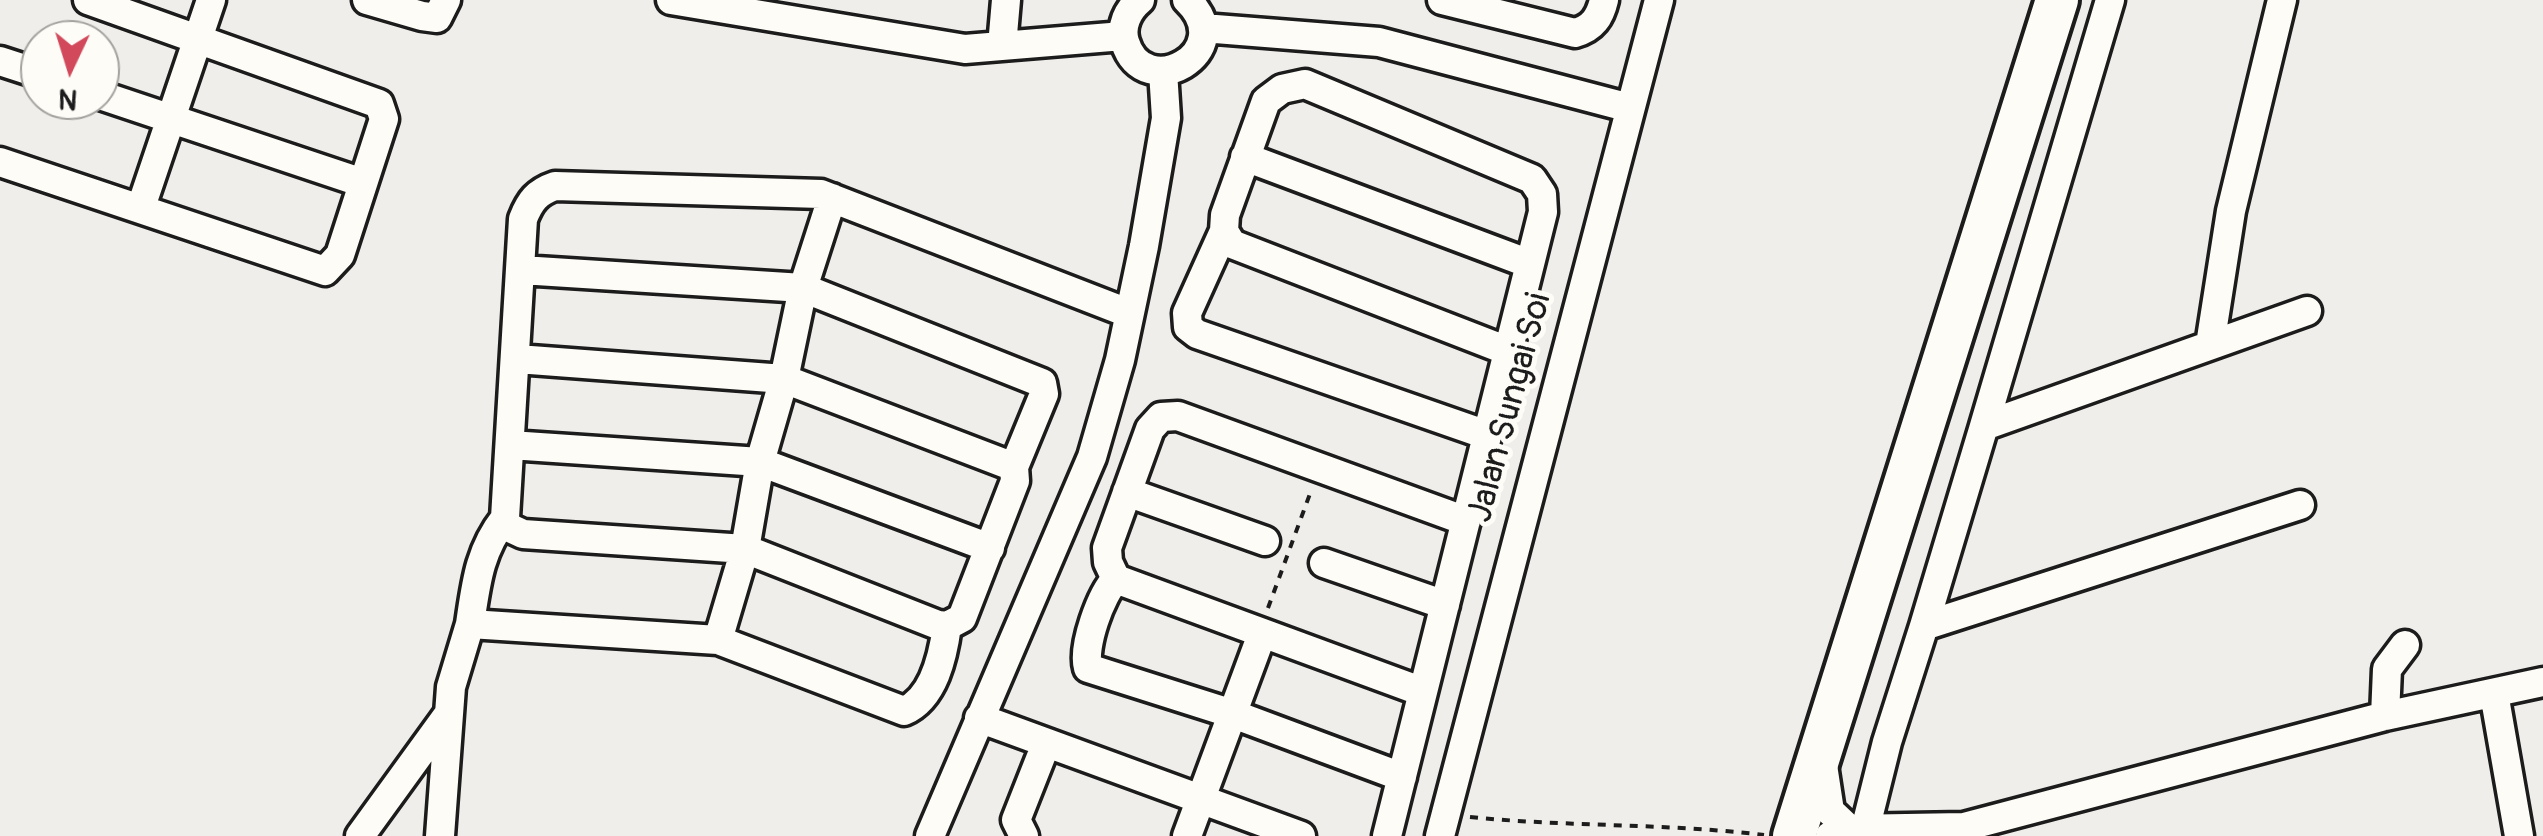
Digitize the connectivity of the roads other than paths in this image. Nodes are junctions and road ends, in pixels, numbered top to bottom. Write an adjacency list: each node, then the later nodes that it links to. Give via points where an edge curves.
1 (88, 0): 18 (street)
2 (211, 0): 18 (street)
3 (367, 0): 4 (street, via 437,18)
4 (446, 0)
5 (672, 0): 19 (street, via 966,49)
6 (1006, 0): 19 (street)
7 (1140, 0): 17 (street)
8 (1187, 0): 16 (street)
9 (1442, 0): 10 (street, via 1562,32 1587,30)
10 (1604, 0)
11 (1659, 0): 22 (street, Jalan Sungai Soi)
12 (2027, 0): 74 (highway)
13 (2058, 0): 68 (highway)
14 (2110, 0): 39 (street)
15 (2282, 0): 35 (street, via 2231,211)
16 (1203, 28): 20 (street, via 1188,63); 22 (street, via 1379,42)
17 (1123, 36): 19 (street); 20 (street, via 1140,63)
18 (198, 39): 23 (street); 26 (street, via 379,104 384,119)
19 (1002, 46)
20 (1163, 71): 34 (street, via 1166,118)
21 (120, 101): 23 (street)
22 (1630, 108): 71 (street, Jalan Sungai Soi)
23 (171, 118): 26 (street); 28 (street)
24 (1245, 157): 29 (street); 30 (street); 30 (street, via 1266,100 1305,84 1532,179 1543,212)
25 (0, 162): 28 (street)
26 (364, 183): 28 (street, via 340,255 325,271)
27 (832, 198): 31 (street, via 555,186 530,202); 32 (street); 34 (street)
28 (141, 207)
29 (1224, 231): 36 (street, via 1232,244); 40 (street, via 1187,313 1188,327)
30 (1530, 264): 36 (street)
31 (520, 270): 32 (street); 37 (street)
32 (803, 288): 38 (street); 43 (street, via 1042,383 1044,394)
33 (2307, 311): 35 (street)
34 (1128, 313): 66 (street, via 1092,457)
35 (2210, 345): 39 (street)
36 (1508, 351): 40 (street)
37 (517, 359): 38 (street); 41 (street)
38 (784, 379): 42 (street); 43 (street)
39 (1984, 426): 56 (street)
40 (1488, 435): 47 (street)
41 (510, 445): 42 (street); 46 (street)
42 (760, 462): 49 (street); 50 (street)
43 (1015, 469): 49 (street)
44 (1127, 492): 47 (street, via 1150,429 1161,417 1178,416); 48 (street); 52 (street, via 1107,548)
45 (2300, 505): 56 (street)
46 (504, 518): 50 (street, via 523,534); 54 (street, via 482,556)
47 (1466, 521): 53 (street)
48 (1277, 546)
49 (990, 548): 55 (street, via 962,618)
50 (744, 549): 55 (street); 58 (street)
51 (1324, 562): 53 (street)
52 (1116, 579): 57 (street); 63 (street, via 1104,596 1088,668)
53 (1445, 605): 61 (street)
54 (470, 624): 58 (street); 64 (street)
55 (948, 626): 58 (street, via 926,695 904,711)
56 (1924, 626): 73 (street, via 1887,742)
57 (1260, 634): 61 (street); 63 (street)
58 (718, 640)
59 (2404, 645): 65 (street, via 2388,669)
60 (2543, 682): 62 (street)
61 (1423, 692): 69 (street)
62 (2494, 693): 65 (street); 72 (street)
63 (1233, 714): 69 (street); 70 (street)
64 (448, 716): 75 (street); 76 (street)
65 (2384, 716): 73 (street, via 1964,827)
66 (979, 718): 67 (street); 77 (street)
67 (1046, 744): 70 (street); 78 (street, via 1016,820)
68 (1823, 745): 73 (street, via 1830,811); 82 (highway)
69 (1402, 776): 81 (street)
70 (1200, 801): 79 (street); 80 (street)
71 (1442, 825)
72 (2526, 827)
73 (1848, 832)
74 (1764, 835)
75 (360, 836)
76 (440, 836)
77 (930, 836)
78 (1024, 836)
79 (1186, 836)
80 (1301, 836)
81 (1387, 836)
82 (1794, 836)

